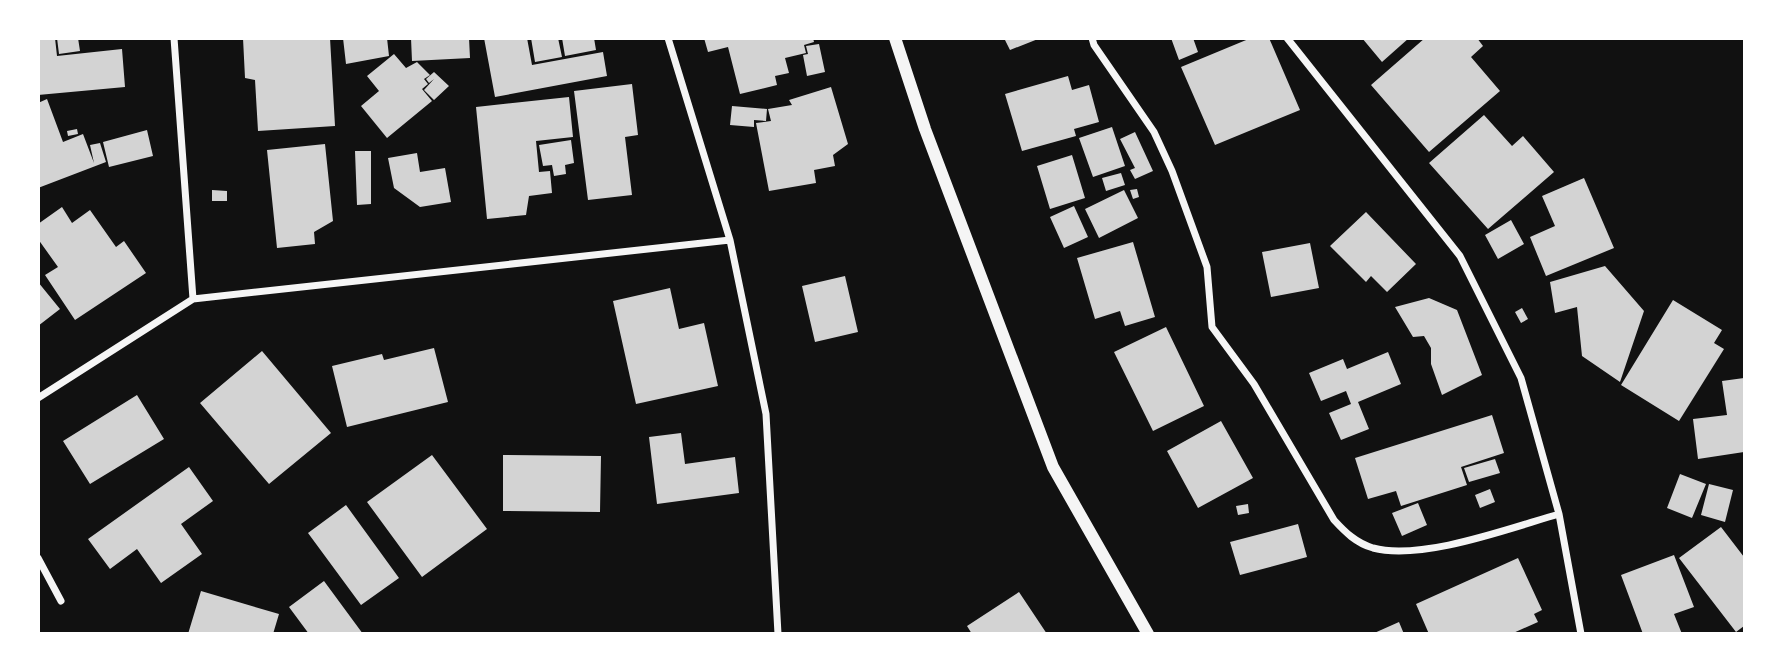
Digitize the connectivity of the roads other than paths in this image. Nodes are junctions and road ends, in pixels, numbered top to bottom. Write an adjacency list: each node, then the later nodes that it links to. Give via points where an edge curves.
1 (174, 38): 7 (street)
2 (668, 38): 6 (street)
3 (895, 38): 13 (street, via 1054,467)
4 (1092, 38): 9 (street, via 1154,132 1172,171 1207,267 1212,327 1254,384 1334,520 1350,538 1373,548 1403,551 1448,545)
5 (1287, 38): 9 (street, via 1460,257 1521,378)
6 (730, 240): 7 (street); 12 (street, via 766,414)
7 (193, 299): 8 (street)
8 (38, 398)
9 (1559, 514): 14 (street)
10 (38, 558): 11 (street)
11 (61, 601)
12 (778, 634)
13 (1148, 634)
14 (1581, 634)

